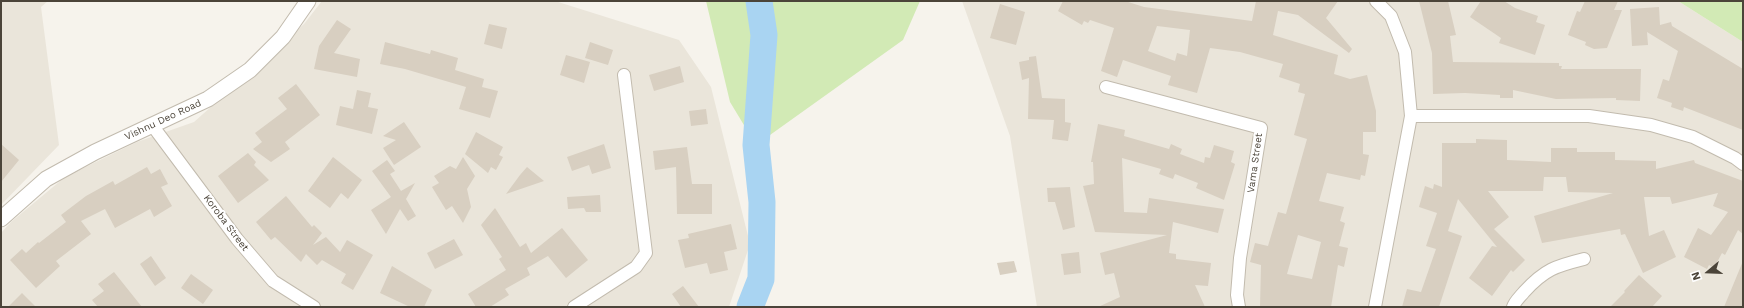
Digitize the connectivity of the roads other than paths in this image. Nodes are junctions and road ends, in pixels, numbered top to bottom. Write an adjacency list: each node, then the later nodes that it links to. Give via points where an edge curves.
1 (308, 1): 6 (street, Vishnu Deo Road, via 283,36 250,70 208,99)
2 (1376, 1): 5 (street, via 1391,16 1404,52)
3 (624, 75): 11 (street, via 646,253 636,267)
4 (1106, 87): 12 (street, Vama Street, via 1261,128 1240,258 1237,294)
5 (1411, 116): 7 (street, via 1589,116 1651,125 1693,137); 13 (street)
6 (152, 124): 8 (street, Vishnu Deo Road, via 46,179); 10 (street, Koroba Street, via 237,239 273,281)
7 (1743, 164)
8 (1, 219)
9 (1584, 259): 14 (street, via 1554,267 1537,278)
10 (314, 307)
11 (574, 307)
12 (1239, 307)
13 (1375, 307)
14 (1513, 307)

